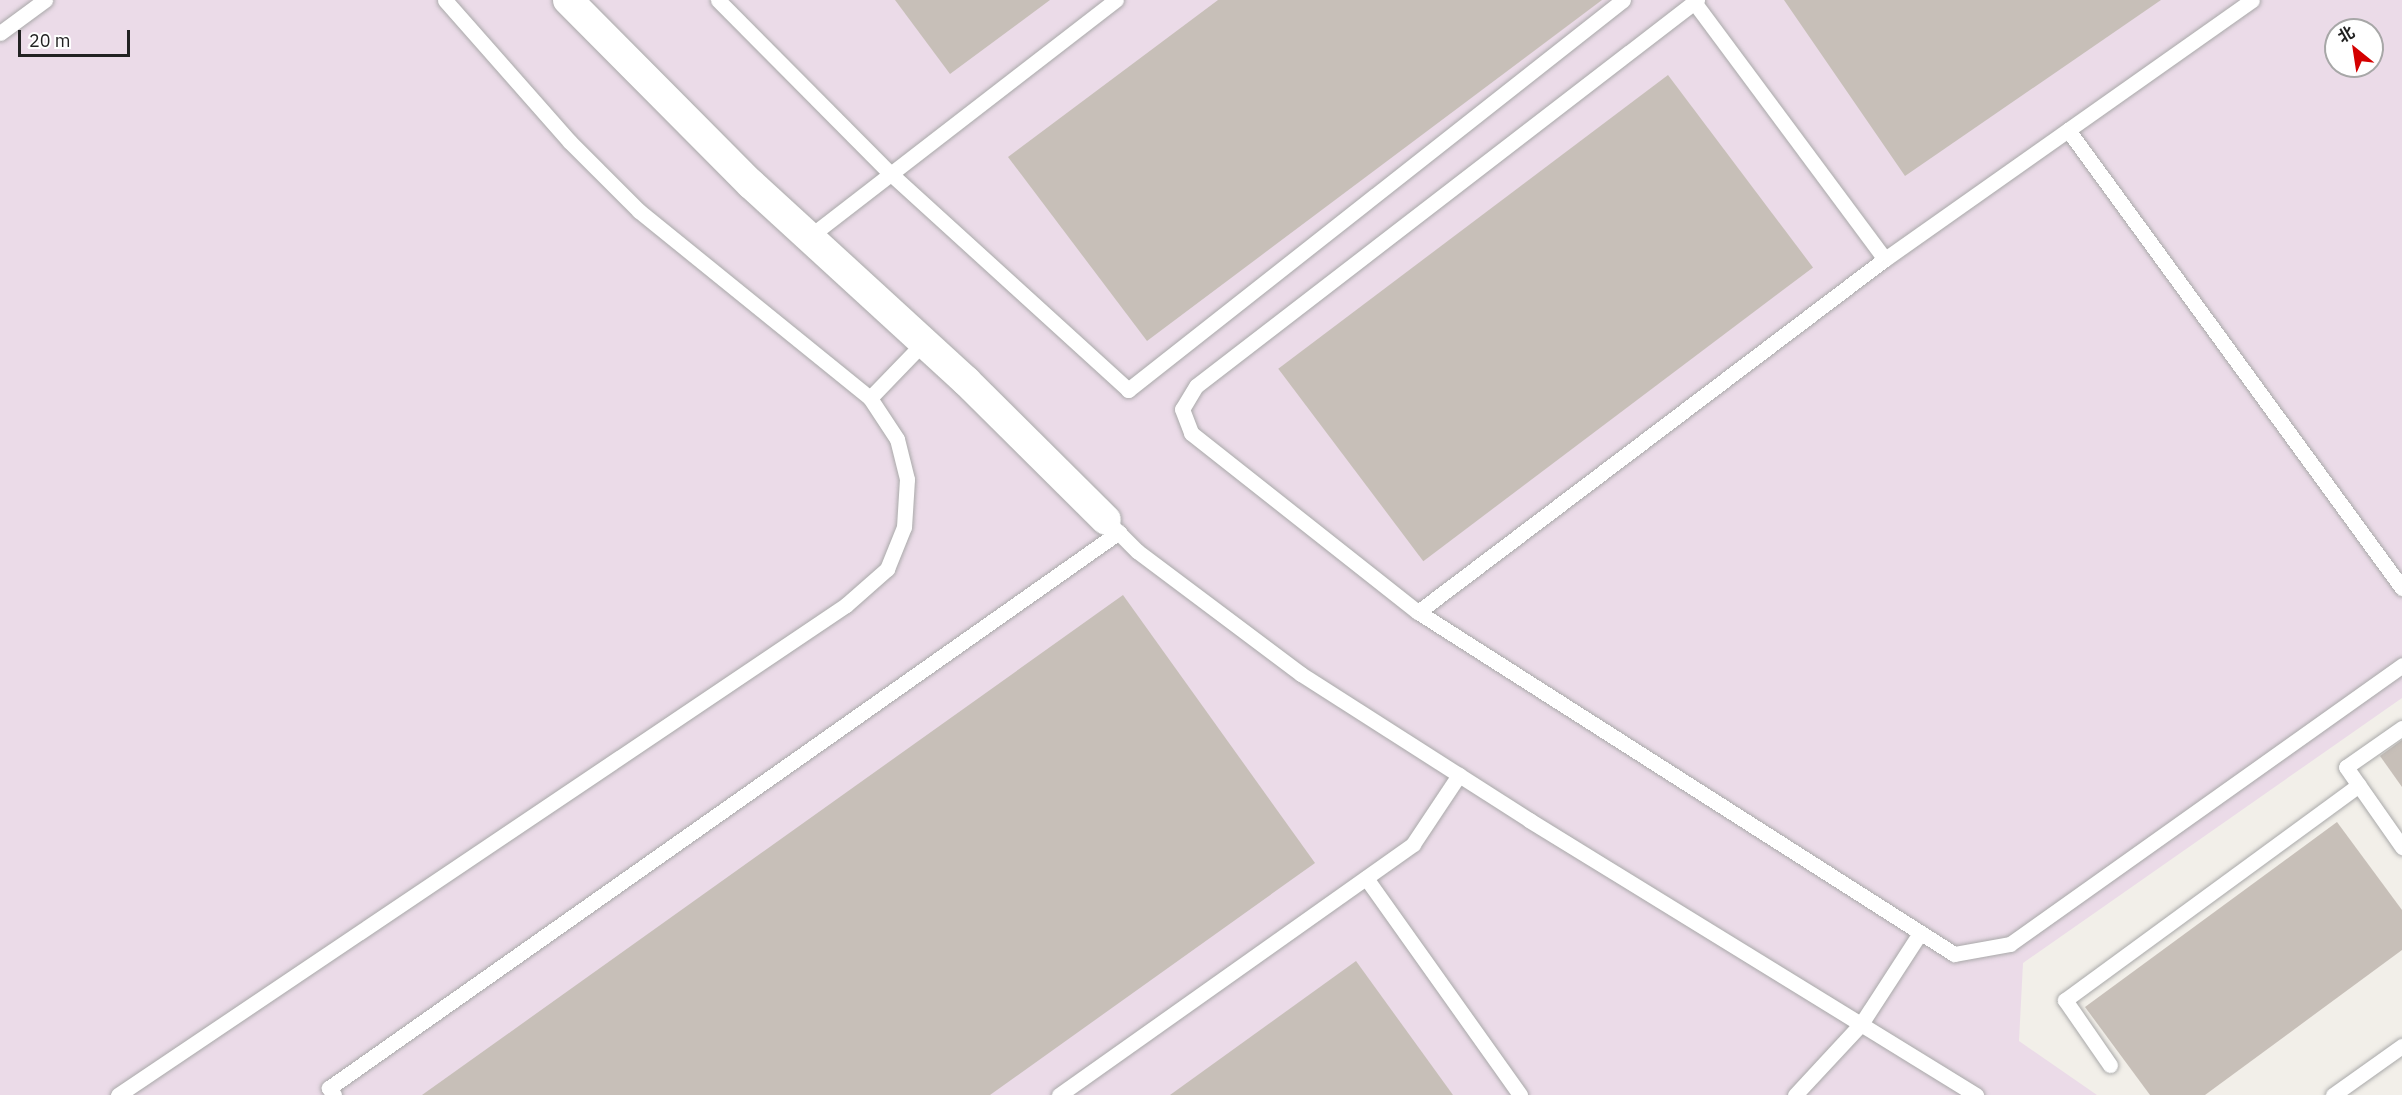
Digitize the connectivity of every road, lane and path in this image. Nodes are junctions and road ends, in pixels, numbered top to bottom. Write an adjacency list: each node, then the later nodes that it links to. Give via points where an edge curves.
1 (45, 0): 9 (lane)
2 (445, 0): 15 (lane, via 570,142 639,211)
3 (568, 0): 12 (street)
4 (718, 0): 11 (lane)
5 (1116, 0): 11 (lane)
6 (1623, 0): 11 (lane, via 1128,390)
7 (2252, 0): 10 (lane)
8 (1695, 1): 13 (lane); 18 (lane, via 1196,386 1182,409 1191,433)
9 (0, 33)
10 (2068, 130): 13 (lane); 17 (lane)
11 (891, 174): 12 (lane)
12 (809, 237): 14 (street)
13 (1885, 259): 18 (lane)
14 (924, 342): 15 (lane); 16 (street)
15 (870, 398): 29 (lane, via 897,439 907,479 904,527 887,569 846,605)
16 (1113, 526): 21 (lane, via 1137,550 1301,674); 30 (lane, via 329,1088)
17 (2402, 588)
18 (1418, 612): 25 (lane)
19 (2402, 665): 25 (lane, via 2010,944 1954,954)
20 (2402, 728): 22 (lane, via 2346,767)
21 (1459, 775): 24 (lane, via 1413,844); 26 (lane)
22 (2359, 785): 23 (lane); 28 (lane, via 2065,1000)
23 (2402, 847)
24 (1366, 878): 31 (lane); 32 (lane)
25 (1920, 933): 26 (lane)
26 (1861, 1024): 33 (lane); 34 (lane)
27 (2402, 1046): 35 (lane)
28 (2110, 1065)
29 (118, 1095)
30 (334, 1095)
31 (1059, 1095)
32 (1520, 1095)
33 (1795, 1095)
34 (1976, 1095)
35 (2333, 1095)

